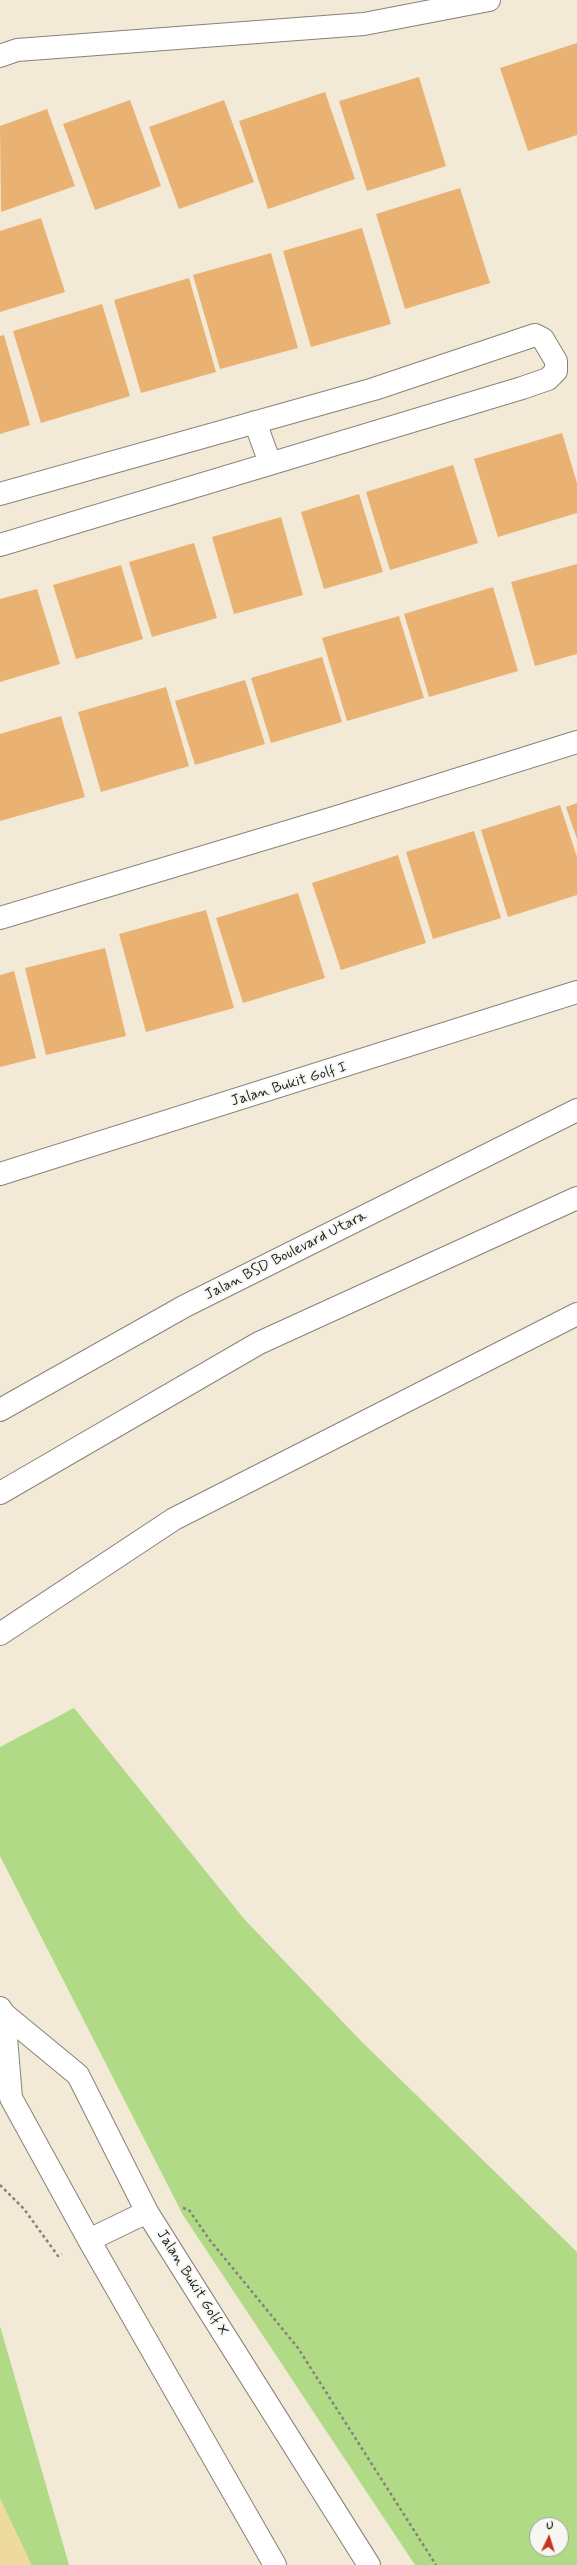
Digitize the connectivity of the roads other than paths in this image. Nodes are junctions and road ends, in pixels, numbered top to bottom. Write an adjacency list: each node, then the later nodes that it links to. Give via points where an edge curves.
1 (489, 0): 2 (street, via 364,24 17,50)
2 (0, 56)
3 (255, 422): 4 (street); 4 (street, via 374,389 535,335 543,339 556,361 556,371 548,379); 5 (street)
4 (270, 463): 6 (street)
5 (0, 494)
6 (0, 545)
7 (577, 742): 8 (street)
8 (0, 918)
9 (577, 992): 11 (street, Jalan Bukit Golf I)
10 (577, 1110): 14 (street, Jalan BSD Boulevard Utara, via 185,1306)
11 (0, 1174)
12 (577, 1198): 15 (street, via 259,1343)
13 (577, 1314): 16 (street, via 174,1519)
14 (0, 1410)
15 (0, 1493)
16 (0, 1634)
17 (2, 2011): 18 (street, Jalan Bukit Golf X, via 78,2075); 19 (street, Jalan Bukit Golf X, via 11,2098)
18 (147, 2212): 19 (street); 21 (street, Jalan Bukit Golf X)
19 (89, 2240): 20 (street, Jalan Bukit Golf X)
20 (275, 2565)
21 (369, 2565)

